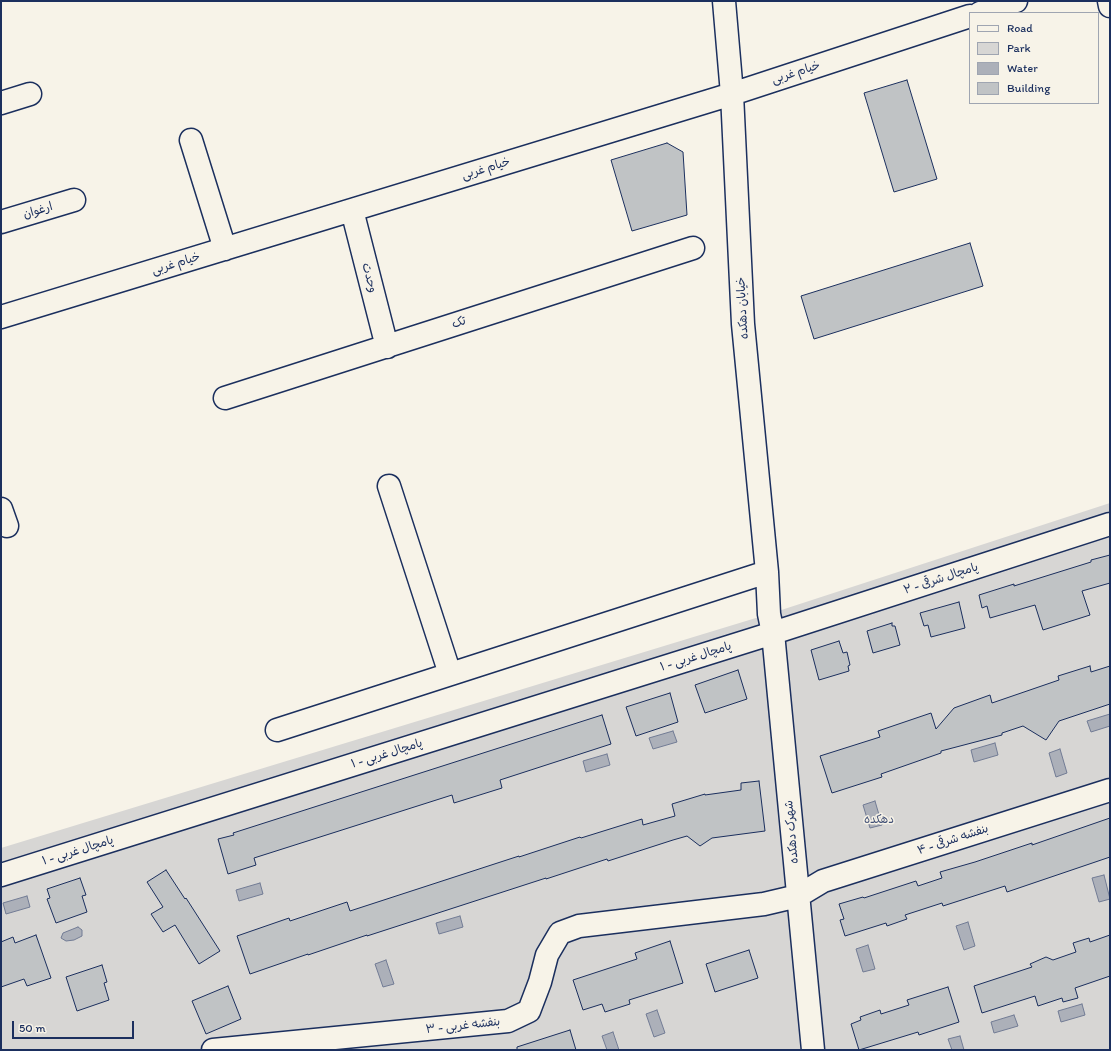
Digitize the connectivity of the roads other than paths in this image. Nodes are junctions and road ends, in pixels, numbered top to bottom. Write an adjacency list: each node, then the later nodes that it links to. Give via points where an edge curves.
1 (724, 1): 8 (street, خیابان دهکده)
2 (1016, 1): 5 (street)
3 (1108, 1): 4 (street)
4 (1110, 6)
5 (983, 12)
6 (969, 16): 8 (street, خیام غربی)
7 (30, 94): 9 (street)
8 (732, 94): 12 (street, خیام غربی); 21 (street, خیابان دهکده, via 743,324)
9 (1, 103)
10 (191, 140): 15 (street)
11 (74, 200): 13 (street, ارغوان)
12 (352, 210): 15 (street, خیام غربی); 17 (street, وحدت)
13 (1, 222)
14 (693, 248): 17 (street, تک)
15 (225, 249): 16 (street, خیام غربی)
16 (1, 317)
17 (387, 347): 18 (street, تک)
18 (225, 398)
19 (389, 486): 23 (street)
20 (1110, 524): 22 (street, پامچال شرقی - ۲)
21 (767, 572): 22 (street, خیابان دهکده); 23 (street)
22 (771, 624): 26 (street, پامچال غربی - ۱); 27 (street, شهرک دهکده)
23 (450, 674): 24 (street)
24 (277, 730)
25 (1110, 790): 27 (street, بنفشه شرقی - ۴, via 823,881)
26 (1, 875)
27 (798, 896): 28 (street, بنفشه غربی - ۳, via 764,904 579,926 560,933 547,955 530,1011 508,1021); 29 (street, شهرک دهکده)
28 (213, 1050)
29 (814, 1050)

